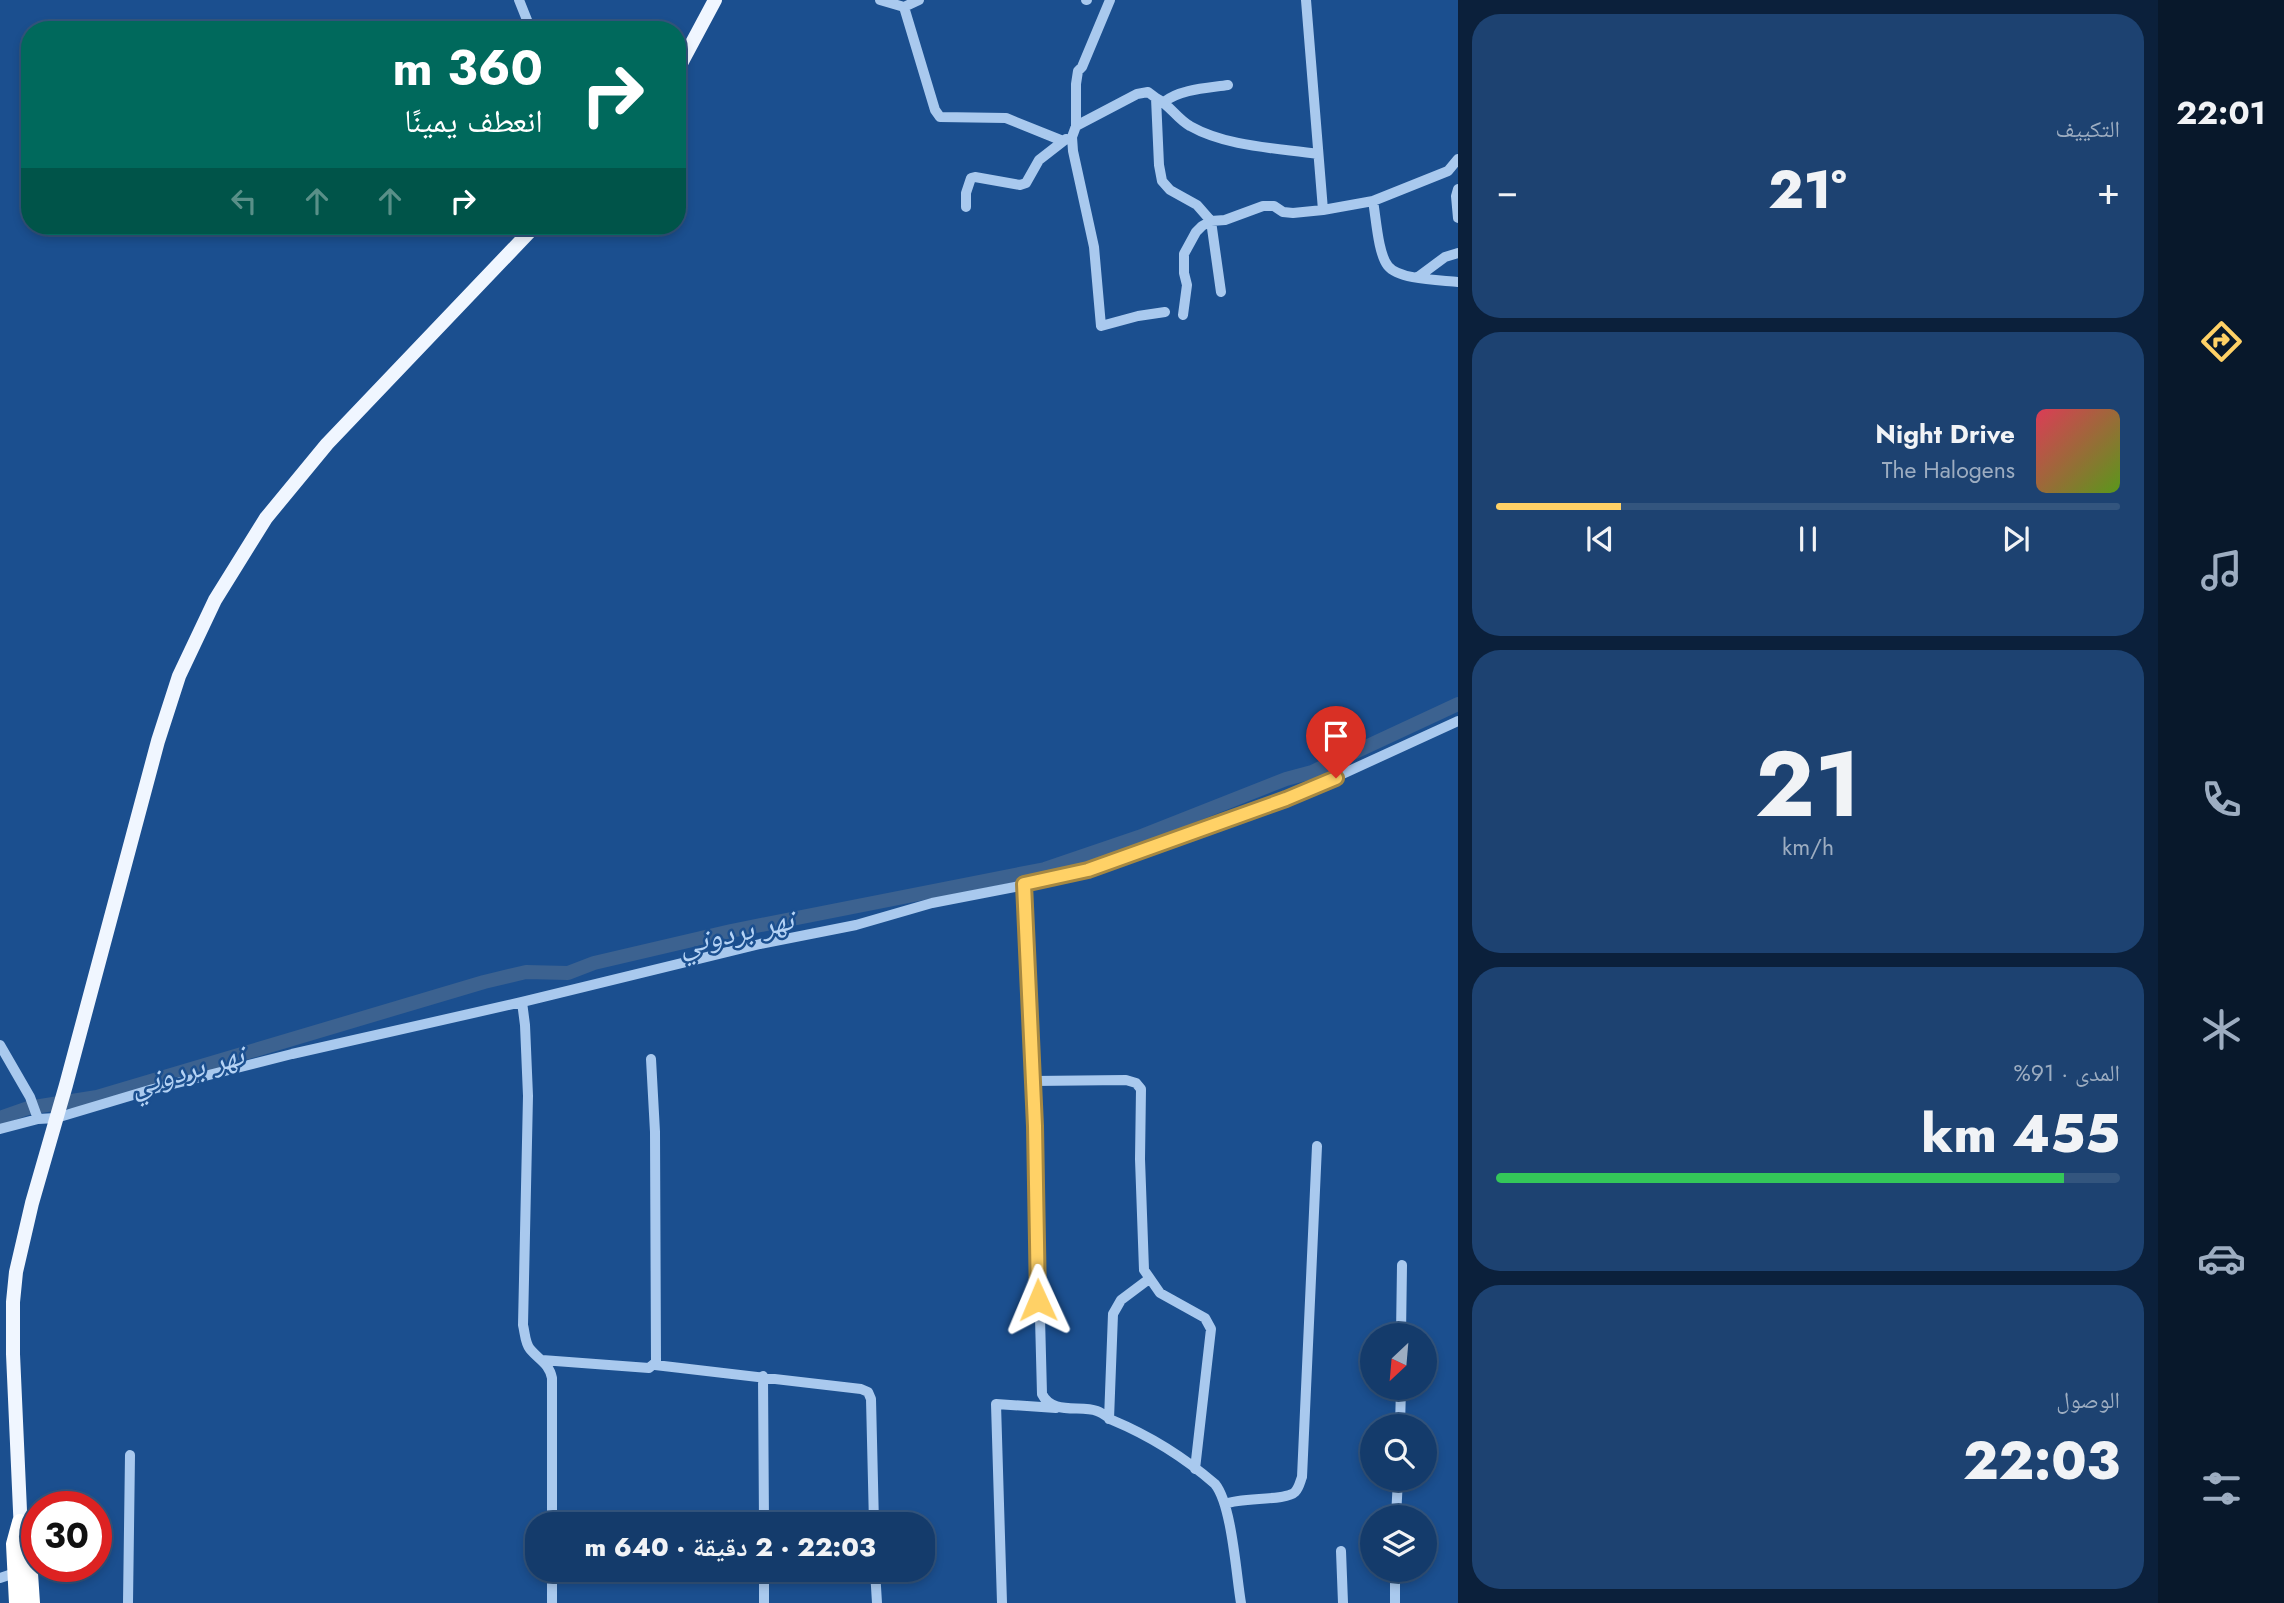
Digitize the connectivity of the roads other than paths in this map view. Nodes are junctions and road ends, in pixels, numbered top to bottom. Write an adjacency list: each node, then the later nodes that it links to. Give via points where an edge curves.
1 (519, 0): 8 (street)
2 (715, 0): 9 (main road)
3 (880, 0): 7 (street)
4 (919, 0): 7 (street)
5 (1110, 0): 12 (street, via 1077,75)
6 (1306, 0): 13 (street)
7 (904, 7): 12 (street, via 940,117 1006,118)
8 (527, 21)
9 (686, 54)
10 (1228, 85): 11 (street)
11 (1160, 100): 12 (street, via 1148,92 1137,94); 13 (street, via 1205,132); 20 (street, via 1162,181 1197,205)
12 (1070, 135): 17 (street, via 1039,160 1026,183 971,178); 26 (street, via 1094,247 1101,326)
13 (1318, 155): 18 (street)
14 (1455, 164): 15 (street); 16 (street)
15 (1458, 188): 19 (street)
16 (1373, 201): 18 (street); 23 (street, via 1388,266)
17 (966, 207)
18 (1323, 210): 20 (street, via 1293,213 1263,206)
19 (1458, 218)
20 (1211, 221): 25 (street); 27 (street, via 1196,232 1184,254 1187,292)
21 (526, 235): 35 (main road, via 320,453 266,518 215,600 168,708)
22 (1458, 253): 23 (street)
23 (1418, 277): 24 (street)
24 (1458, 282)
25 (1221, 292)
26 (1166, 312)
27 (1183, 315)
28 (1458, 720): 29 (street, via 1291,797 1088,870)
29 (1024, 884): 30 (street); 33 (street)
30 (522, 1002): 35 (street); 41 (street, via 528,1096 523,1325 530,1349)
31 (0, 1045): 34 (street)
32 (651, 1059): 42 (street)
33 (1033, 1081): 39 (street, via 1126,1080 1139,1085 1142,1260); 44 (street, via 1041,1388 1044,1399)
34 (37, 1114): 35 (street); 36 (street)
35 (58, 1114): 52 (main road, via 22,1240 13,1302)
36 (0, 1129)
37 (1317, 1146): 48 (street, via 1302,1477 1292,1494)
38 (1402, 1265): 40 (street)
39 (1149, 1279): 45 (street, via 1121,1300 1112,1314); 47 (street, via 1167,1299 1205,1318 1211,1329)
40 (1401, 1323)
41 (542, 1360): 42 (street); 49 (street, via 552,1378)
42 (655, 1365): 43 (street)
43 (763, 1376): 50 (street); 51 (street, via 868,1392)
44 (1063, 1408): 45 (street, via 1092,1410); 66 (street, via 996,1404)
45 (1109, 1419): 47 (street)
46 (130, 1455): 62 (street)
47 (1195, 1469): 48 (street, via 1220,1490)
48 (1224, 1504): 67 (street)
49 (552, 1512)
50 (764, 1512)
51 (874, 1512)
52 (20, 1522): 54 (highway); 60 (main road); 61 (highway, via 28,1544)
53 (1341, 1551): 68 (street)
54 (8, 1576): 59 (highway)
55 (552, 1582): 63 (street)
56 (764, 1582): 64 (street)
57 (876, 1582): 65 (street)
58 (1395, 1582): 69 (street)
59 (17, 1603)
60 (23, 1603)
61 (32, 1603)
62 (128, 1603)
63 (552, 1603)
64 (764, 1603)
65 (877, 1603)
66 (1002, 1603)
67 (1241, 1603)
68 (1343, 1603)
69 (1395, 1603)

